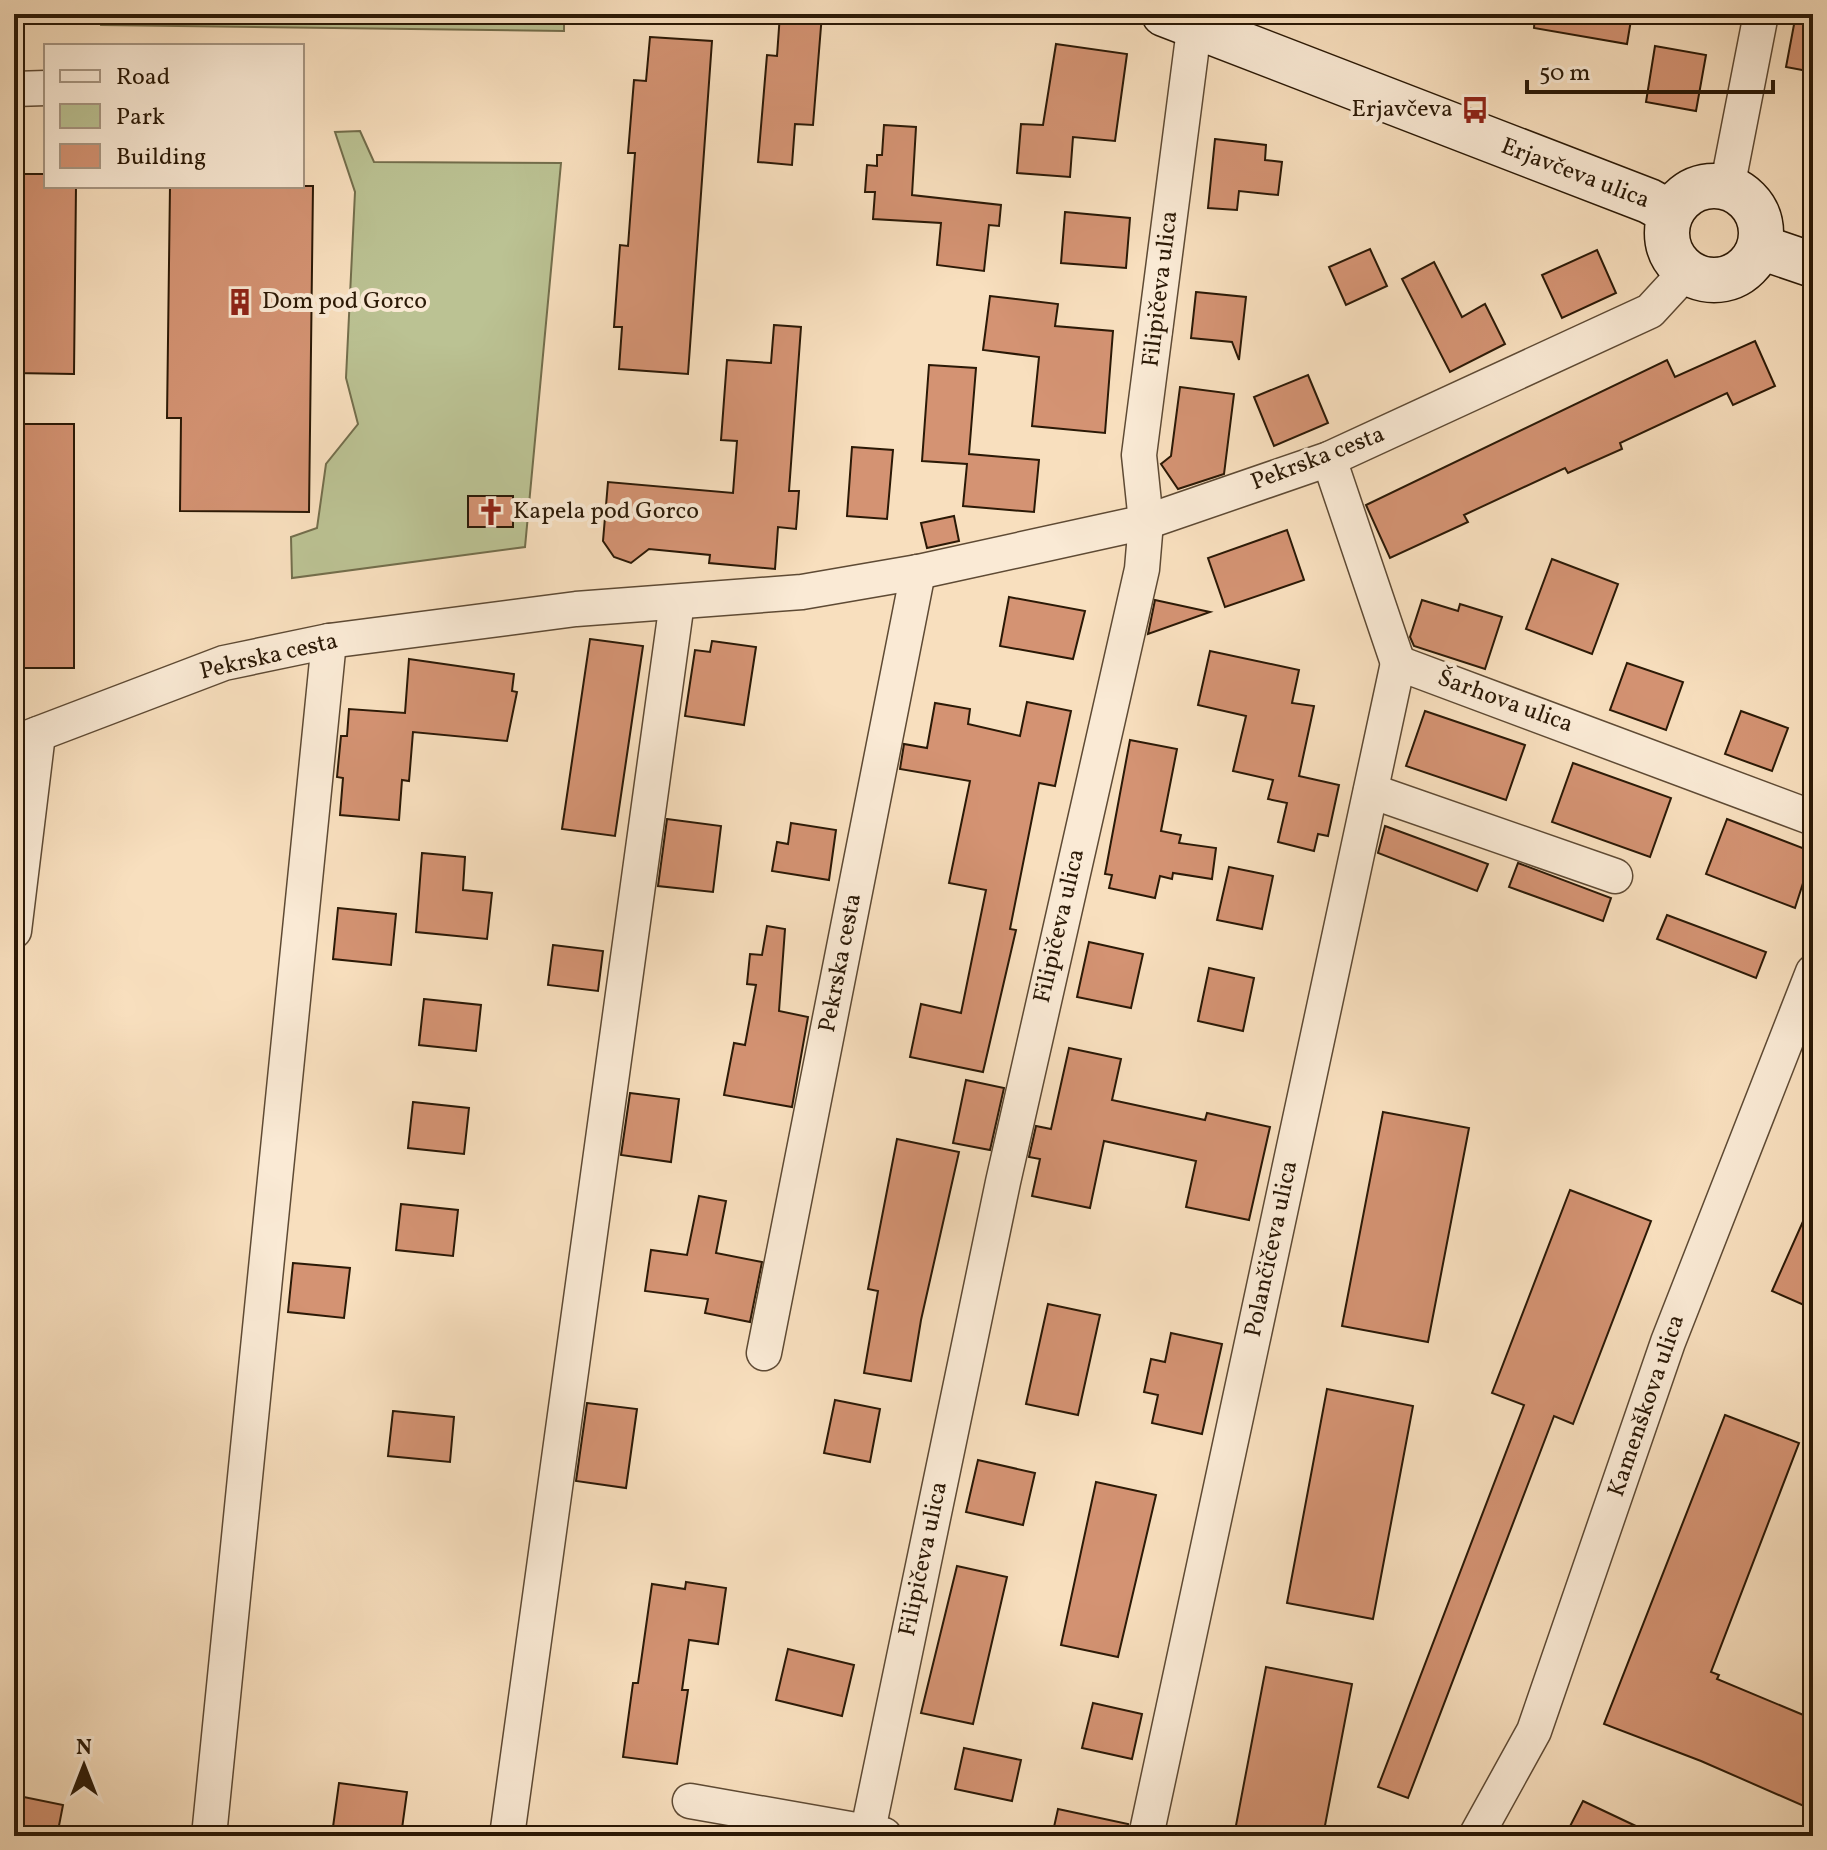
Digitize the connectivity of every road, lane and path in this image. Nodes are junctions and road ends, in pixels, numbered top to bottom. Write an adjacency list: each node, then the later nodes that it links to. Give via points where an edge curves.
1 (1761, 14): 5 (street)
2 (1185, 18): 6 (street, Erjavčeva ulica); 11 (street, Filipičeva ulica, via 1139,455)
3 (44, 88): 4 (street)
4 (14, 89)
5 (1727, 188): 6 (street, Erjavčeva ulica, via 1698,189); 7 (street, via 1756,211)
6 (1671, 213): 9 (street, Erjavčeva ulica, via 1669,249)
7 (1760, 247): 8 (street); 9 (street, via 1750,265 1727,279)
8 (1813, 265)
9 (1685, 273): 10 (street, Pekrska cesta, via 1650,311)
10 (1329, 459): 11 (street, Pekrska cesta); 15 (street)
11 (1146, 522): 12 (street, Pekrska cesta); 24 (street, Filipičeva ulica, via 1142,569 1003,1182)
12 (918, 572): 13 (street, Pekrska cesta, via 802,592); 22 (street, Pekrska cesta)
13 (677, 602): 14 (street, Pekrska cesta, via 546,612); 26 (street)
14 (329, 641): 16 (street, Pekrska cesta, via 224,663); 25 (street)
15 (1398, 663): 17 (street, Polančičeva ulica); 18 (street, Šarhova ulica)
16 (26, 738): 20 (street)
17 (1371, 791): 19 (street); 27 (street, Polančičeva ulica)
18 (1813, 818)
19 (1615, 876)
20 (14, 931)
21 (1813, 972): 28 (street, Kamenškova ulica, via 1668,1342 1534,1731)
22 (764, 1353)
23 (690, 1801): 24 (street, Filipičeva ulica)
24 (873, 1834)
25 (209, 1836)
26 (507, 1836)
27 (1146, 1836)
28 (1476, 1836)

